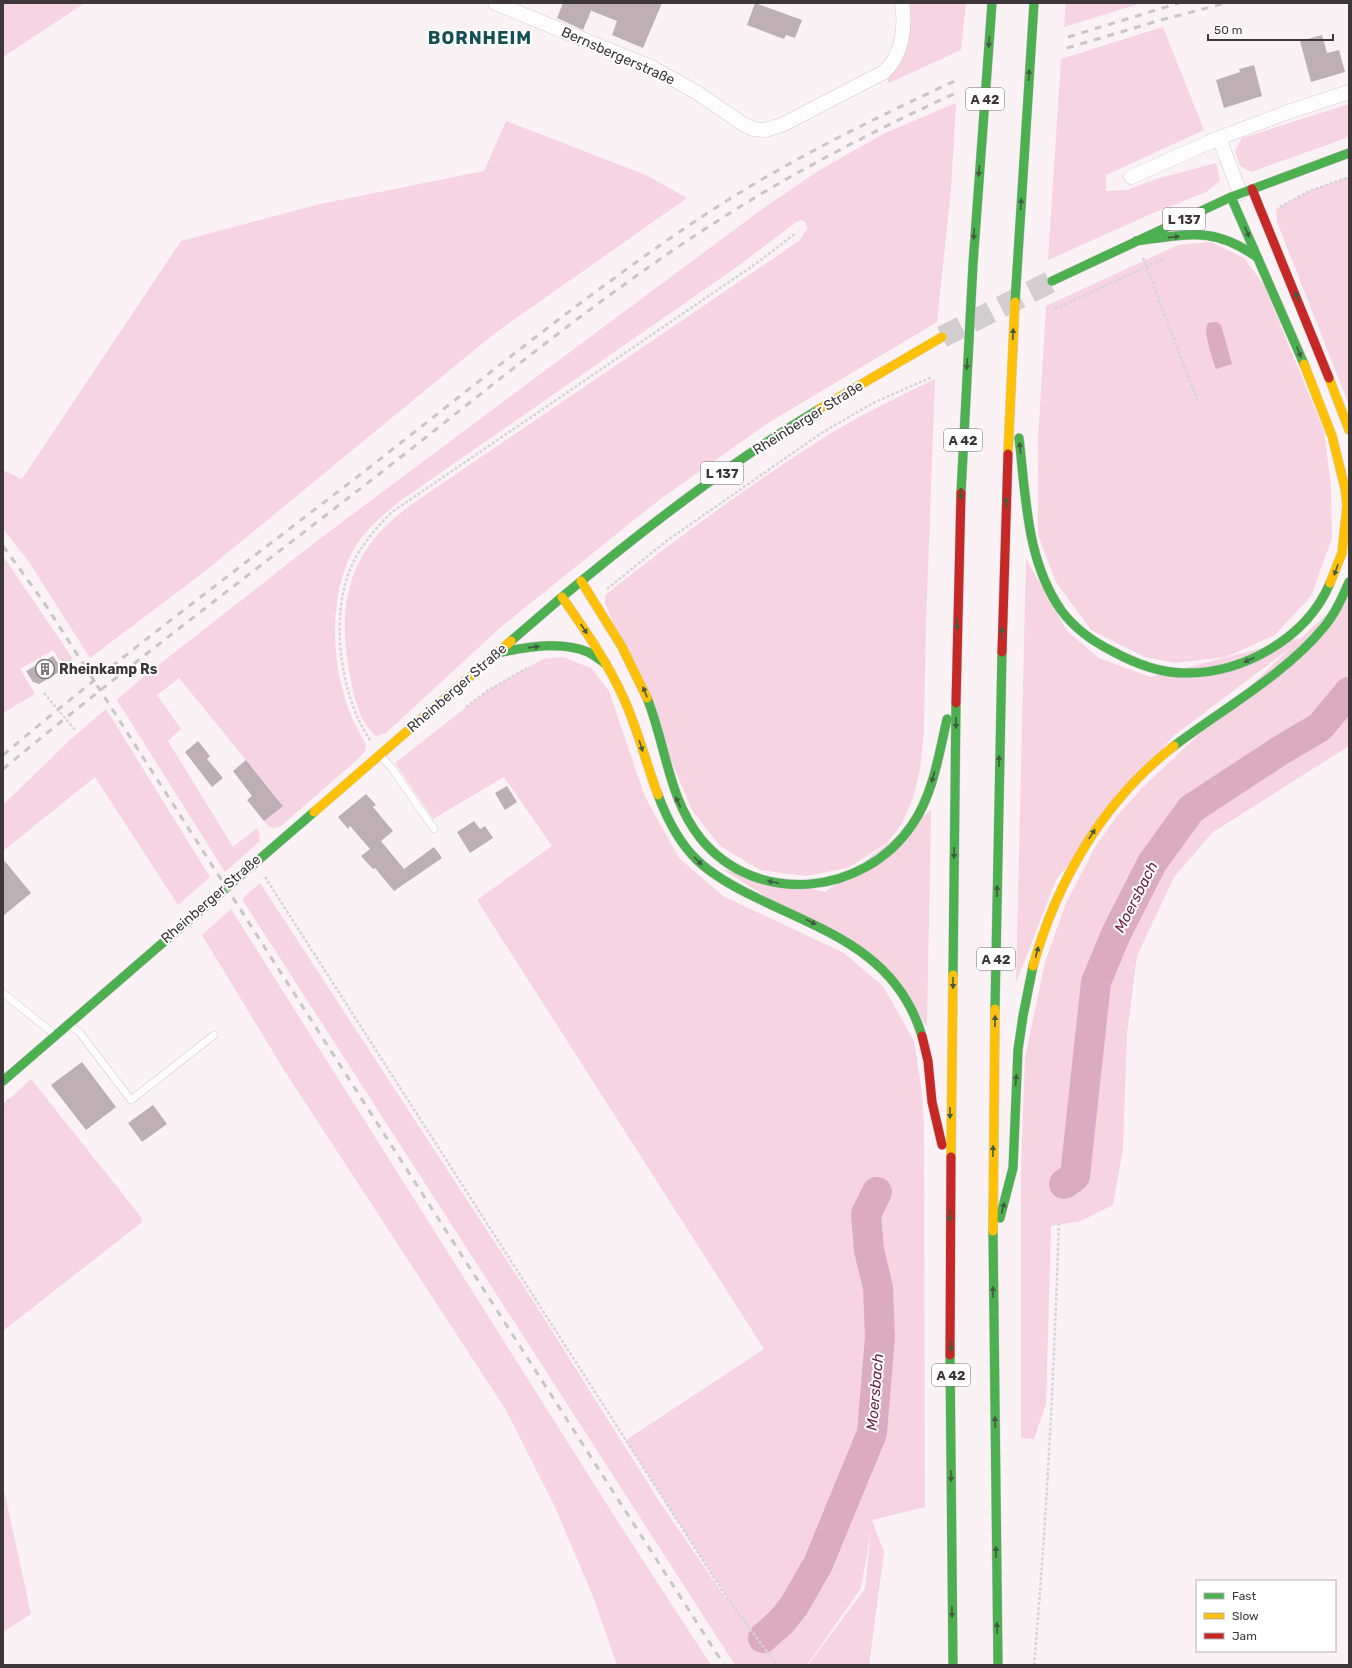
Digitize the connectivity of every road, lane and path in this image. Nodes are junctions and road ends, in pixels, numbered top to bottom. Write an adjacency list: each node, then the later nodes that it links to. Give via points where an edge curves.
1 (495, 3): 2 (street, Bernsbergerstraße, via 653,68 696,92 743,124 753,129 764,130 782,125 884,72 892,65 900,47 903,28)
2 (902, 3)
3 (992, 3): 31 (main road, A 42, one-way to 31, via 976,195 964,413)
4 (1034, 3): 20 (main road, A 42, one-way to 4)
5 (1349, 92): 6 (street)
6 (1219, 138): 8 (street); 10 (street)
7 (1349, 153): 10 (main road, L 137)
8 (1131, 177)
9 (1349, 177): 11 (path, via 1309,191)
10 (1241, 193): 11 (main road); 13 (main road, L 137); 15 (main road, one-way to 15)
11 (1262, 214): 23 (main road, one-way to 11)
12 (796, 233): 35 (path, via 754,265 392,512 376,529 361,548 352,566 341,601 339,625 345,678 353,708)
13 (1136, 241): 15 (main road, one-way to 15, via 1213,235 1234,240); 16 (path); 17 (main road, L 137)
14 (1168, 257): 16 (path)
15 (1258, 258): 20 (main road, one-way to 20, via 1332,434 1343,469 1347,507 1344,544 1335,575 1318,607 1298,630 1276,647 1245,663 1212,671 1187,673 1156,670 1129,663 1082,633 1061,610 1048,589 1036,560)
16 (1146, 266): 18 (path); 22 (path)
17 (1052, 281)
18 (1055, 309)
19 (942, 337): 24 (main road, Rheinberger Straße / L 137, via 769,441)
20 (1011, 373): 47 (main road, A 42, one-way to 20, via 997,866)
21 (932, 377): 27 (path, via 873,403 823,432 666,542)
22 (1198, 402)
23 (1349, 430)
24 (581, 581): 26 (main road, Rheinberger Straße / L 137); 27 (main road)
25 (1349, 582): 47 (main road, one-way to 25, via 1012,1172 1018,1051 1025,994 1052,909 1073,865 1094,831 1134,781 1189,735 1289,661 1321,630)
26 (562, 597): 28 (main road, Rheinberger Straße / L 137); 29 (main road, one-way to 29)
27 (593, 601): 31 (main road, one-way to 27, via 926,801 905,838 889,855 846,879 826,884 783,884 758,879 737,870 717,856 688,822 676,797 643,687 625,652)
28 (496, 654): 29 (main road, one-way to 29, via 547,646 570,648 588,652); 35 (main road, Rheinberger Straße / L 137)
29 (606, 664): 45 (main road, one-way to 45, via 631,717 661,804 672,829 688,851 705,868 727,883 833,933 862,950 902,991 923,1037 929,1066 932,1106)
30 (530, 666): 33 (path, via 487,691)
31 (956, 684): 45 (main road, A 42, one-way to 45)
32 (44, 692): 34 (path)
33 (463, 709)
34 (75, 730)
35 (379, 754): 36 (lane); 39 (main road, Rheinberger Straße / L 137)
36 (434, 829)
37 (260, 879): 48 (path, via 264,875 727,1598)
38 (3, 993): 40 (lane)
39 (68, 1024): 40 (main road, Rheinberger Straße / L 137); 41 (lane, via 80,1033 131,1100)
40 (55, 1035): 42 (main road, Rheinberger Straße / L 137)
41 (214, 1035)
42 (3, 1080)
43 (14, 1095): 44 (path)
44 (3, 1105)
45 (950, 1177): 49 (main road, A 42, one-way to 49)
46 (1059, 1221): 51 (path, via 1056,1329 1043,1559)
47 (993, 1246): 50 (main road, A 42, one-way to 47)
48 (777, 1665)
49 (953, 1665)
50 (998, 1665)
51 (1034, 1665)

